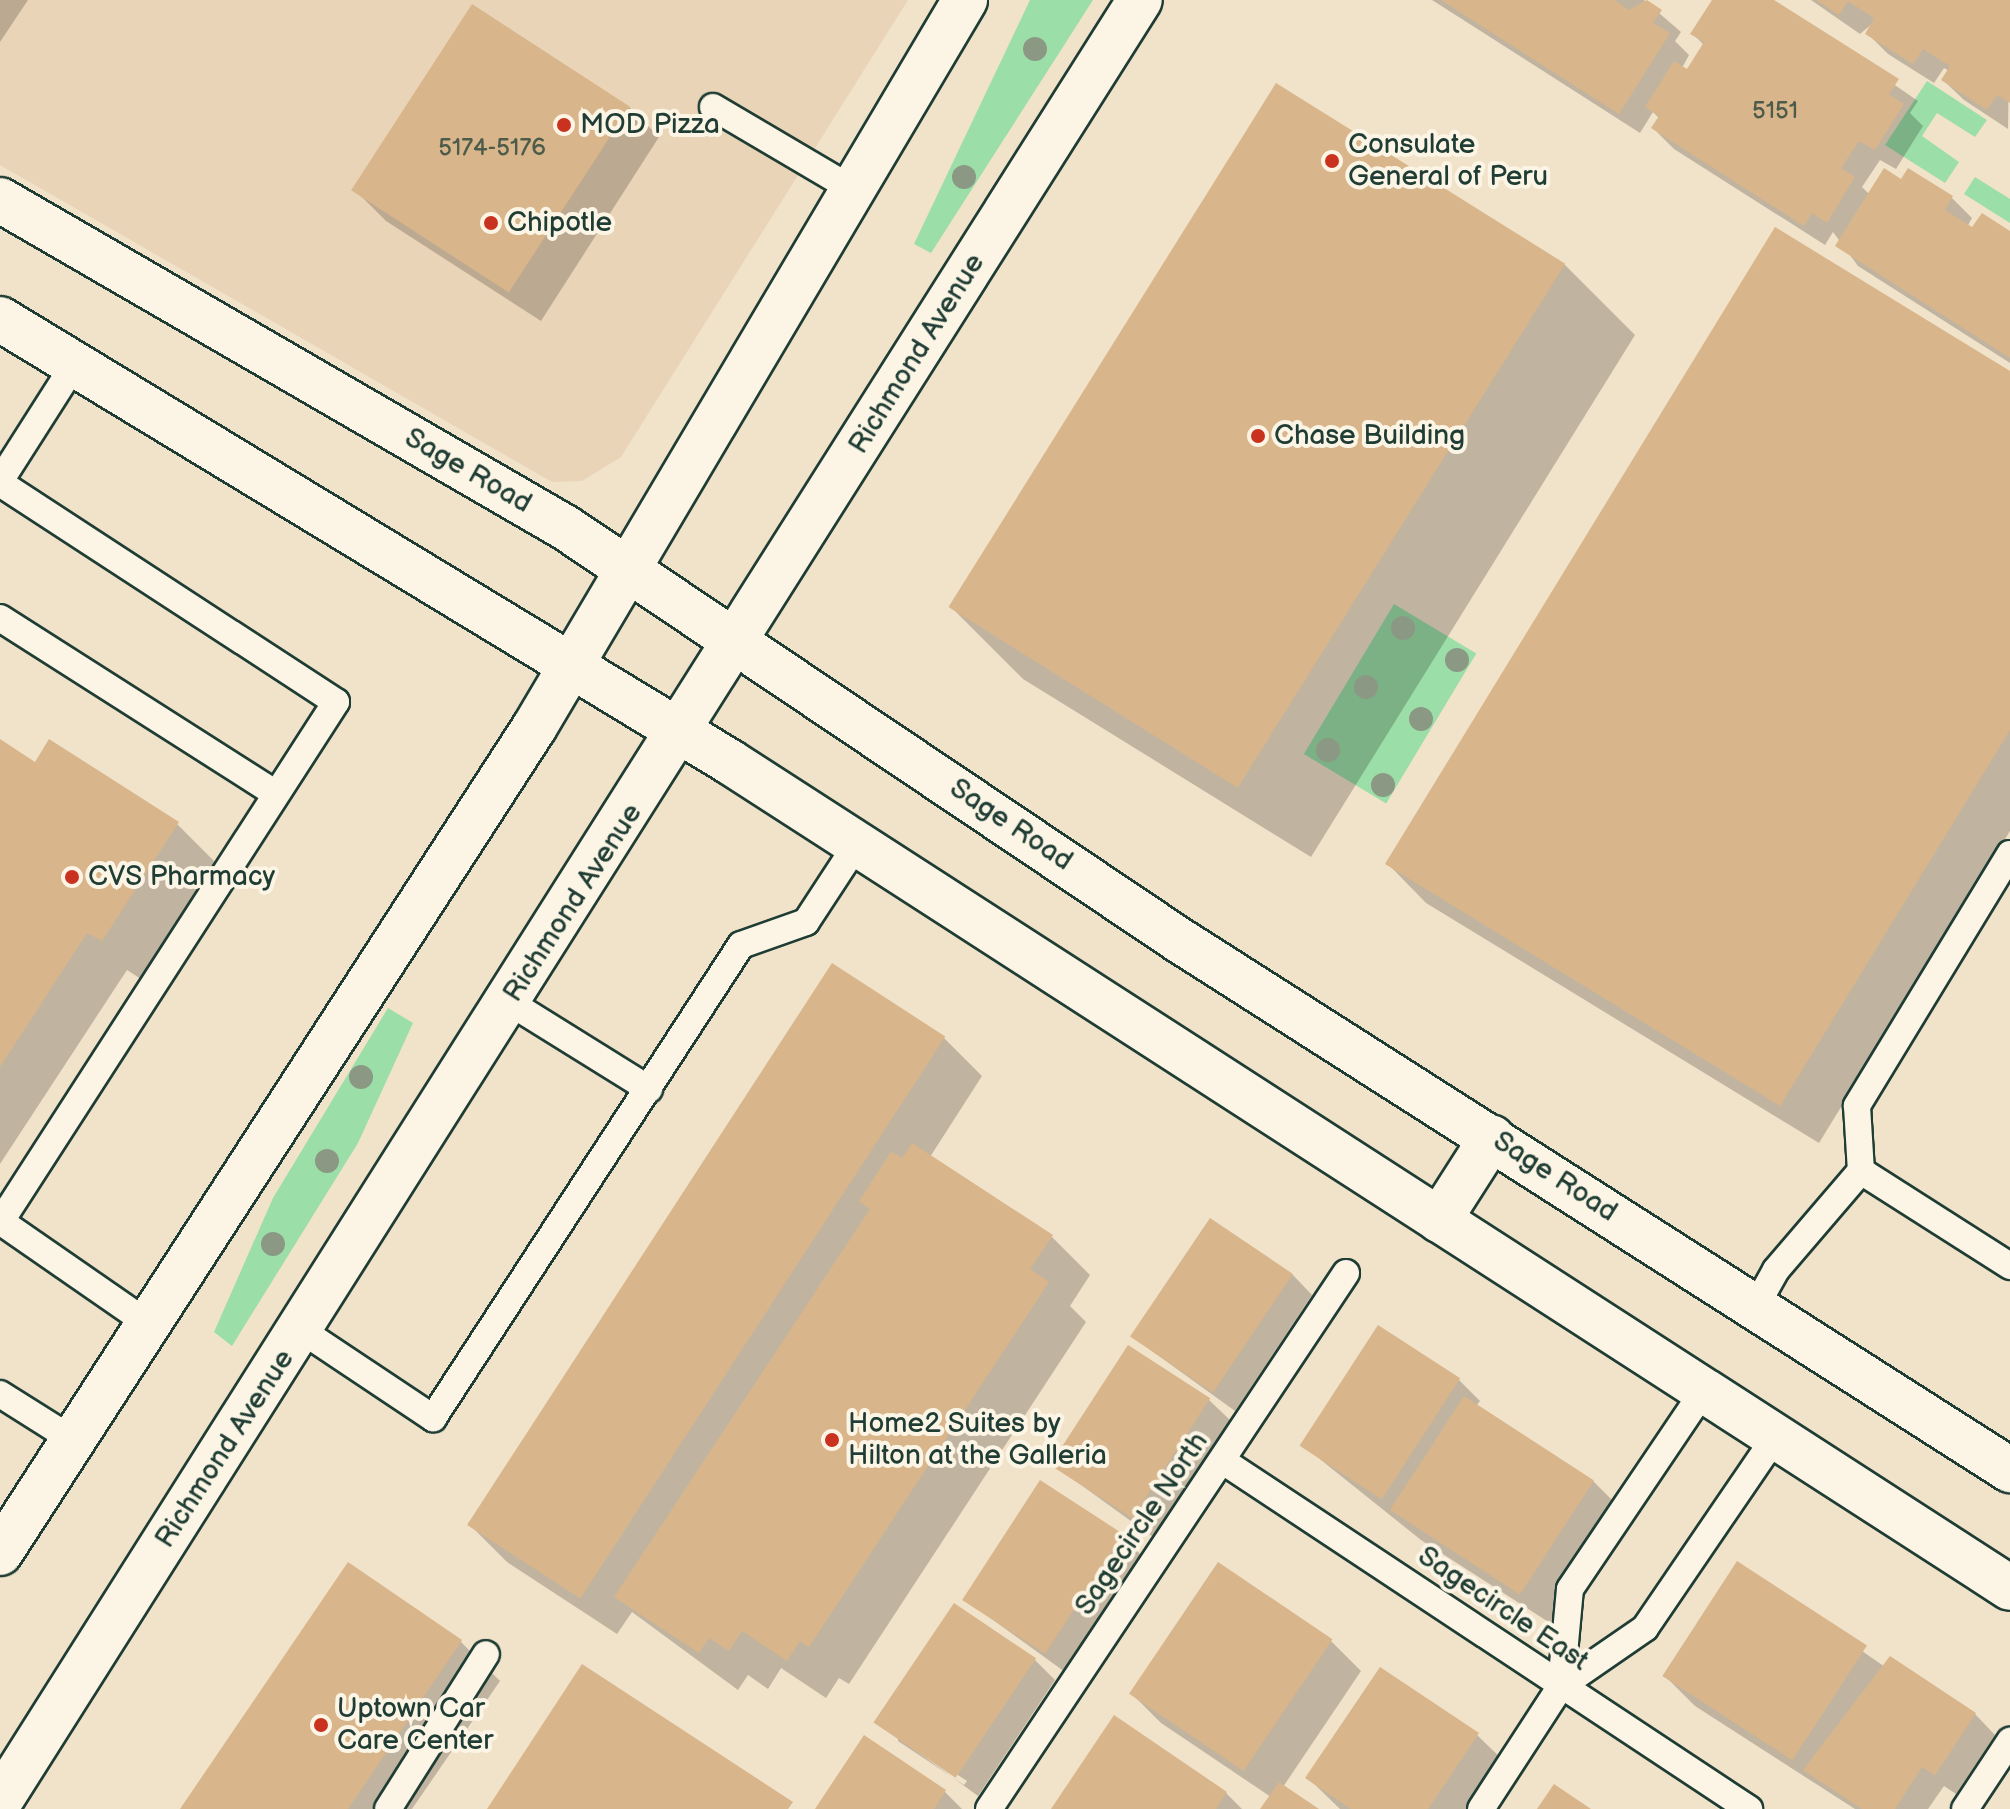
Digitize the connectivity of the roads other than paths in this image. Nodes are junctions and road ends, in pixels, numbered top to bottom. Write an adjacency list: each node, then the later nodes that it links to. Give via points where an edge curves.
1 (965, 0): 4 (main road)
2 (1140, 0): 11 (main road, Richmond Avenue)
3 (713, 107): 4 (lane)
4 (854, 190): 9 (main road)
5 (0, 200): 9 (main road, Sage Road)
6 (0, 319): 7 (main road)
7 (74, 365): 8 (lane); 12 (main road)
8 (0, 482): 14 (lane, via 336,702)
9 (631, 571): 11 (main road, Sage Road); 12 (main road)
10 (0, 618): 14 (lane)
11 (738, 640): 13 (main road, Richmond Avenue); 19 (main road, Sage Road, via 1179,940)
12 (571, 668): 13 (main road); 26 (main road)
13 (680, 732): 15 (main road); 17 (main road, Richmond Avenue)
14 (276, 794): 22 (lane)
15 (857, 844): 18 (lane, via 806,922 741,945); 21 (main road)
16 (2010, 854): 20 (lane, via 1857,1106)
17 (509, 1002): 18 (lane); 27 (main road, Richmond Avenue)
18 (649, 1089): 27 (lane, via 433,1418)
19 (1492, 1137): 21 (main road); 25 (main road, Sage Road)
20 (1861, 1171): 23 (lane); 25 (lane, via 1776,1270)
21 (1439, 1220): 28 (main road)
22 (0, 1221): 26 (lane)
23 (2010, 1266)
24 (1346, 1273): 32 (lane, Sagecircle North)
25 (1756, 1306): 33 (main road, Sage Road)
26 (149, 1324): 31 (main road)
27 (301, 1330): 39 (main road, Richmond Avenue)
28 (1704, 1390): 30 (main road); 37 (lane, via 1570,1589)
29 (0, 1394): 31 (lane)
30 (1776, 1436): 35 (main road); 37 (lane, via 1645,1628)
31 (73, 1440): 34 (main road)
32 (1223, 1461): 37 (lane, Sagecircle East); 41 (lane, Sagecircle North)
33 (2010, 1470)
34 (0, 1553)
35 (2010, 1588)
36 (486, 1654): 40 (lane)
37 (1561, 1686): 42 (lane); 43 (lane, Sagecircle East)
38 (2010, 1741): 44 (lane)
39 (0, 1801)
40 (388, 1809)
41 (989, 1809)
42 (1481, 1809)
43 (1749, 1809)
44 (1965, 1809)

